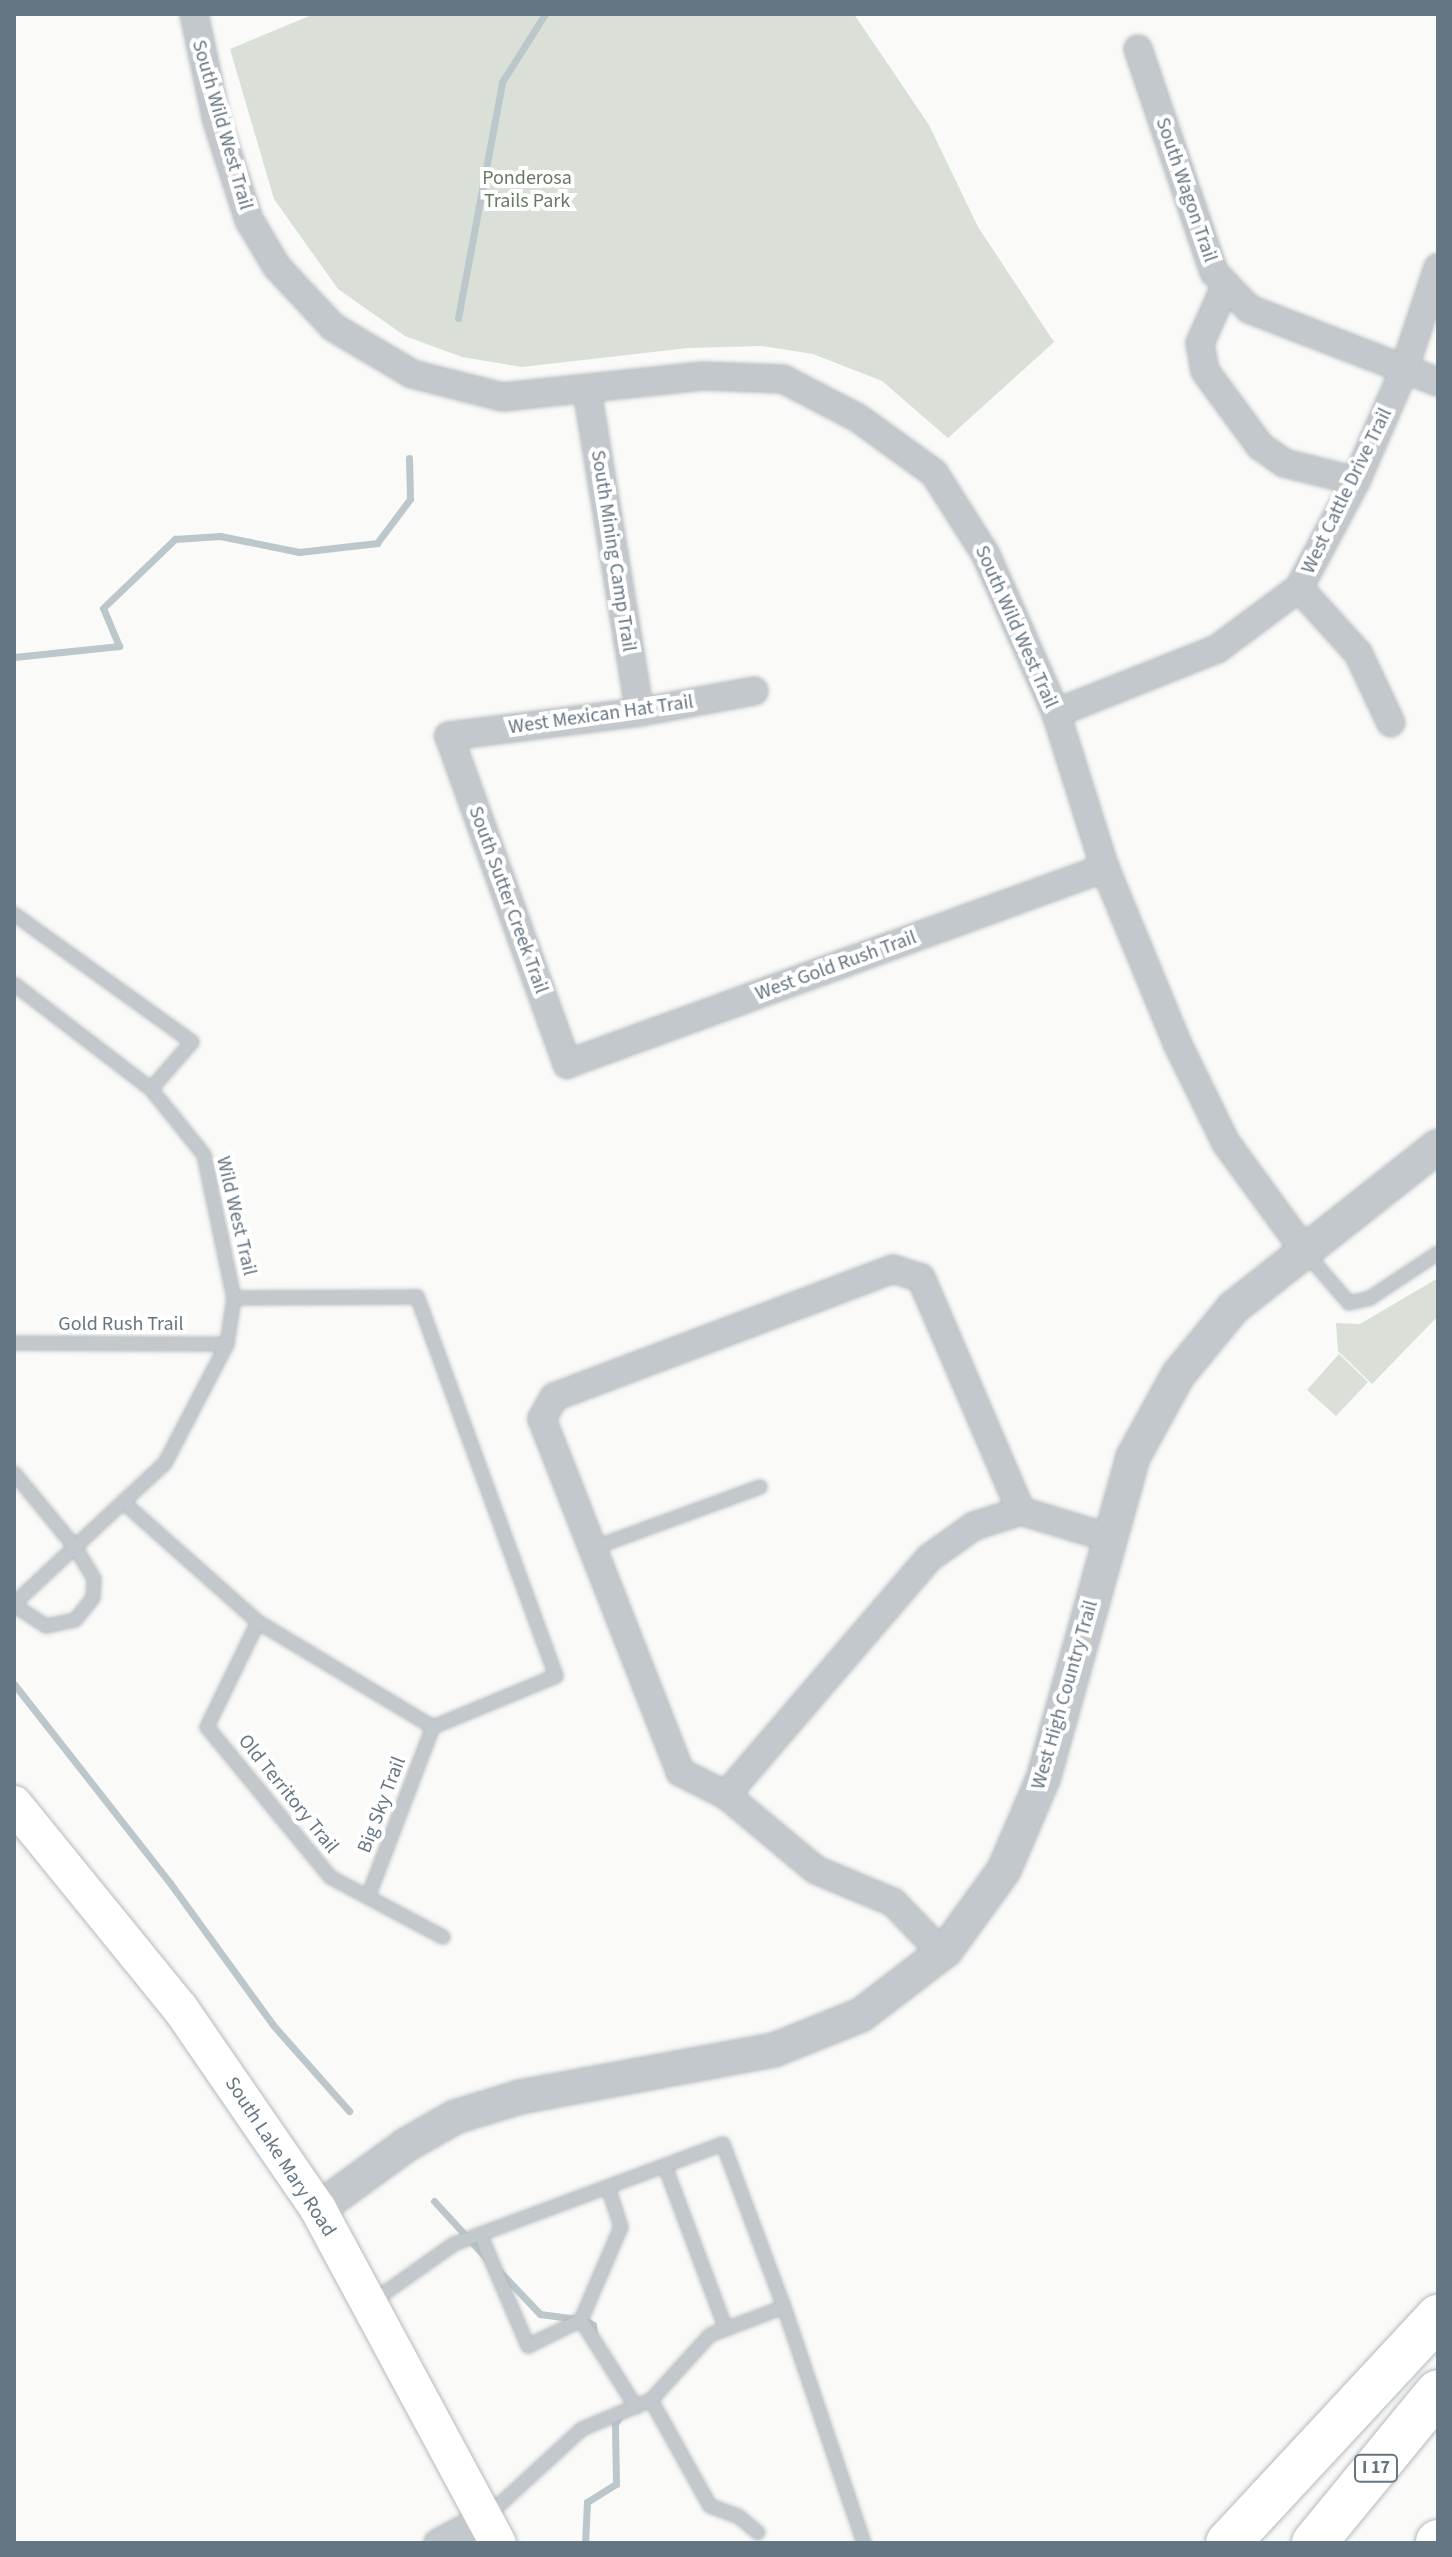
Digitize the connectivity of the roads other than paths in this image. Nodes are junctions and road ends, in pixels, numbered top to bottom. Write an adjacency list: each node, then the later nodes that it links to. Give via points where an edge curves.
1 (194, 14): 7 (street, South Wild West Trail, via 217,121 249,220 277,267 333,327 412,374 503,397)
2 (1138, 49): 4 (street, South Wagon Trail, via 1214,272)
3 (1438, 268): 5 (street, West Cattle Drive Trail)
4 (1226, 285): 5 (street, South Wagon Trail, via 1249,309); 8 (street, via 1200,343 1212,383 1260,446 1284,463)
5 (1404, 370): 6 (street, South Wagon Trail); 8 (street, West Cattle Drive Trail)
6 (1438, 382)
7 (587, 390): 11 (street, South Mining Camp Trail); 12 (street, South Wild West Trail, via 703,376 783,379 858,418 934,473 986,555)
8 (1356, 481): 9 (street, West Cattle Drive Trail)
9 (1299, 588): 12 (street, West Cattle Drive Trail, via 1217,649); 13 (street, via 1358,653)
10 (754, 691): 11 (street, West Mexican Hat Trail)
11 (640, 712): 14 (street, West Mexican Hat Trail)
12 (1056, 713): 15 (street, South Wild West Trail)
13 (1391, 723)
14 (449, 736): 18 (street, South Sutter Creek Trail)
15 (1105, 868): 18 (street, West Gold Rush Trail); 21 (street, South Wild West Trail, via 1177,1043 1226,1143)
16 (14, 914): 19 (lane, via 192,1042)
17 (14, 984): 19 (lane, Wild West Trail)
18 (567, 1064)
19 (151, 1089): 23 (lane, Wild West Trail, via 204,1155)
20 (1438, 1146): 21 (street, West High Country Trail)
21 (1304, 1250): 22 (lane, via 1349,1303 1370,1298); 30 (street, West High Country Trail, via 1233,1308 1178,1375 1133,1457)
22 (1438, 1253)
23 (234, 1298): 25 (lane, Wild West Trail); 35 (lane, via 417,1297 556,1676)
24 (14, 1343): 25 (lane, Gold Rush Trail)
25 (227, 1344): 28 (lane, Wild West Trail, via 165,1463)
26 (14, 1473): 31 (lane)
27 (760, 1487): 32 (lane)
28 (123, 1502): 31 (lane, Wild West Trail); 34 (lane)
29 (1021, 1511): 30 (street); 32 (street, via 921,1278 893,1269 554,1397 542,1419); 36 (street, via 974,1526 929,1558)
30 (1110, 1538): 40 (street, West High Country Trail, via 1044,1776 1004,1870)
31 (75, 1547): 33 (lane, Wild West Trail); 33 (lane, via 94,1589 75,1620 46,1626)
32 (593, 1548): 36 (street, via 680,1772)
33 (14, 1604)
34 (258, 1622): 35 (lane); 38 (lane, Old Territory Trail, via 207,1727 330,1877)
35 (433, 1727): 38 (lane, Big Sky Trail)
36 (726, 1795): 40 (street, via 816,1870 893,1902)
37 (14, 1804): 43 (main road, South Lake Mary Road, via 180,2008)
38 (368, 1897): 39 (lane, Old Territory Trail)
39 (443, 1937)
40 (942, 1953): 43 (street, West High Country Trail, via 861,2015 774,2050 520,2097 455,2117 406,2145)
41 (665, 2166): 42 (lane); 46 (lane, via 723,2144); 49 (lane)
42 (608, 2187): 44 (lane); 48 (lane, via 621,2227)
43 (318, 2209): 45 (main road, South Lake Mary Road)
44 (480, 2234): 45 (lane, via 454,2244); 48 (lane, via 528,2346)
45 (369, 2304): 53 (main road, South Lake Mary Road)
46 (784, 2307): 49 (lane); 56 (lane)
47 (1438, 2317): 57 (highway)
48 (581, 2320): 52 (lane)
49 (726, 2329): 51 (lane, via 710,2335)
50 (1438, 2392): 58 (highway, I 17)
51 (651, 2400): 52 (lane); 54 (lane, via 710,2506 738,2516)
52 (636, 2407): 53 (lane, via 582,2429)
53 (492, 2530): 55 (street)
54 (758, 2533)
55 (438, 2543)
56 (864, 2543)
57 (1228, 2543)
58 (1314, 2543)

